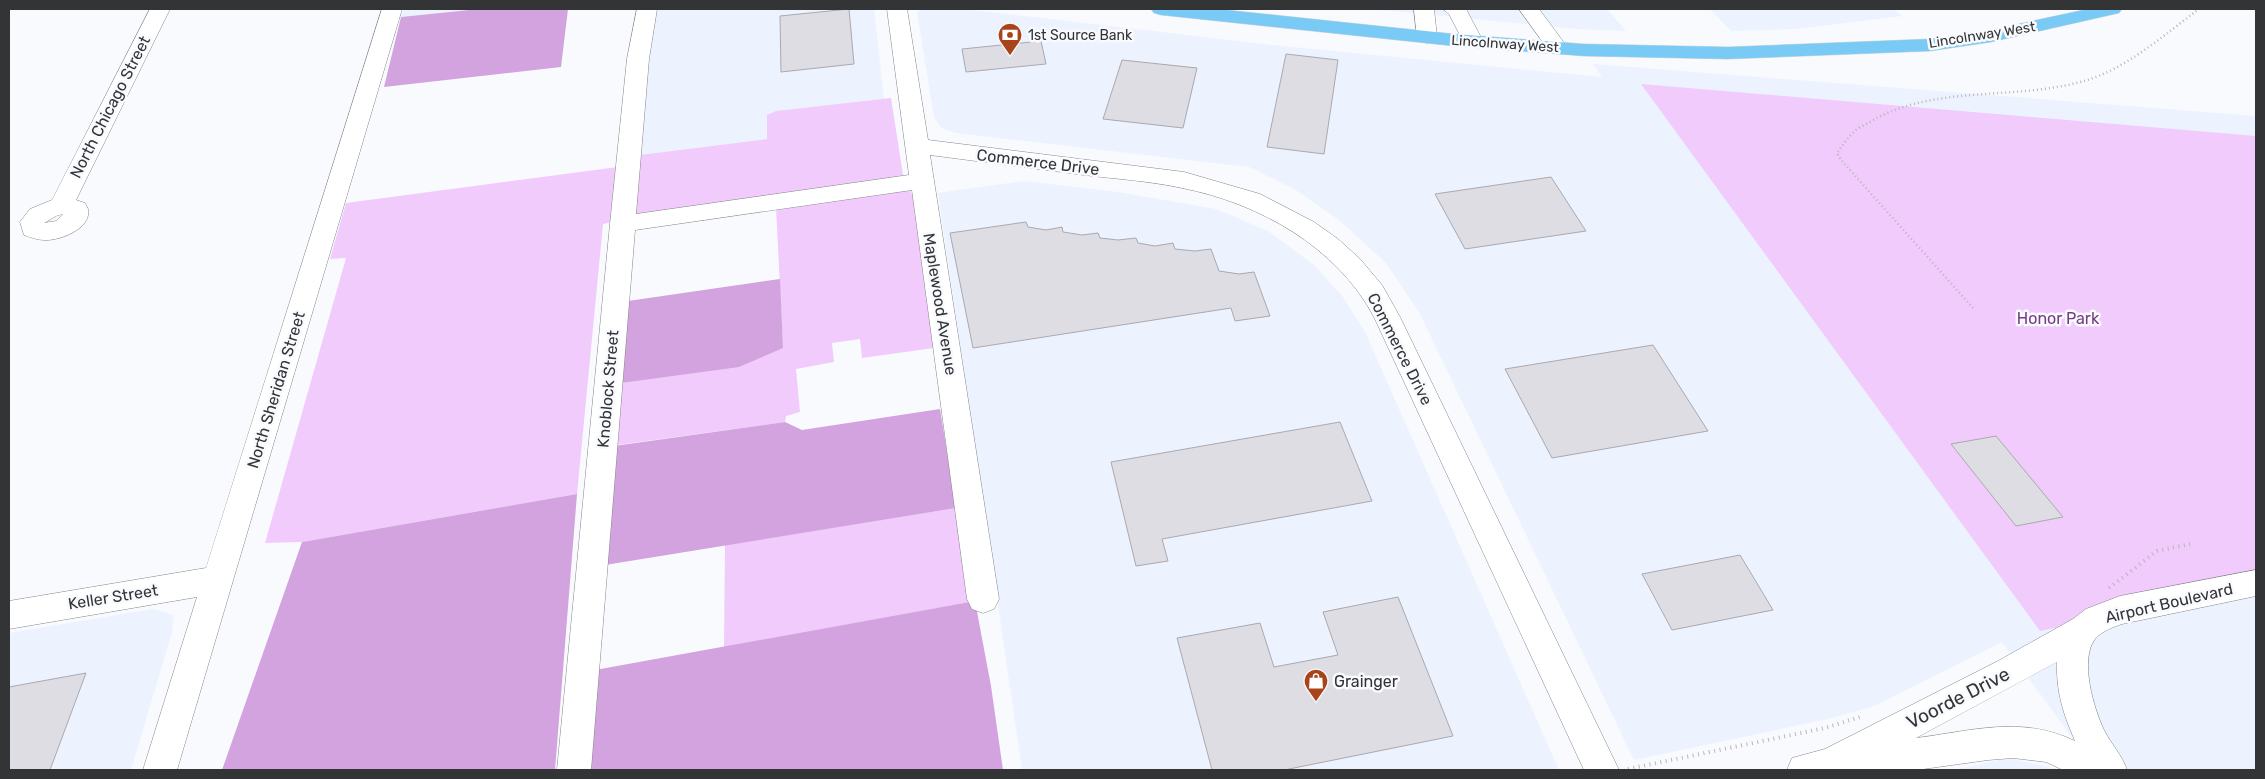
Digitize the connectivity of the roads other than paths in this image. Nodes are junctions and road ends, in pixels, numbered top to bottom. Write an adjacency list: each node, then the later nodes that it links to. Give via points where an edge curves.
1 (160, 9): 17 (street, North Chicago Street)
2 (392, 9): 19 (street, North Sheridan Street)
3 (646, 9): 18 (street, Knoblock Street)
4 (897, 9): 15 (street, Maplewood Avenue)
5 (1161, 9): 11 (main road, Lincolnway West)
6 (1424, 9): 11 (street)
7 (1459, 9): 12 (street)
8 (1529, 9): 14 (street)
9 (2031, 9): 13 (main road, Lincolnway West, via 1913,30)
10 (2112, 9): 13 (main road, Lincolnway West, via 2051,24 1930,45)
11 (1427, 38): 12 (main road, Lincolnway West)
12 (1472, 42): 14 (main road, Lincolnway West)
13 (1850, 46): 14 (main road, Lincolnway West, via 1728,53)
14 (1557, 48)
15 (916, 146): 16 (street, Maplewood Avenue); 27 (street, Commerce Drive, via 1184,180 1252,200 1305,228 1329,245 1373,291 1387,317)
16 (921, 181): 18 (street); 21 (street, Maplewood Avenue)
17 (60, 206)
18 (622, 224): 26 (street, Knoblock Street)
19 (217, 580): 22 (street, Keller Street); 25 (street, North Sheridan Street)
20 (2256, 583): 23 (street, Airport Boulevard, via 2120,610)
21 (983, 599)
22 (9, 614)
23 (2084, 629): 24 (street, Voorde Drive, via 2010,672); 29 (street, via 2073,651 2078,708 2093,743)
24 (1818, 767): 28 (street, Voorde Drive, via 1999,741 2041,744)
25 (160, 770)
26 (574, 770)
27 (1602, 770)
28 (2094, 770)
29 (2110, 770)

